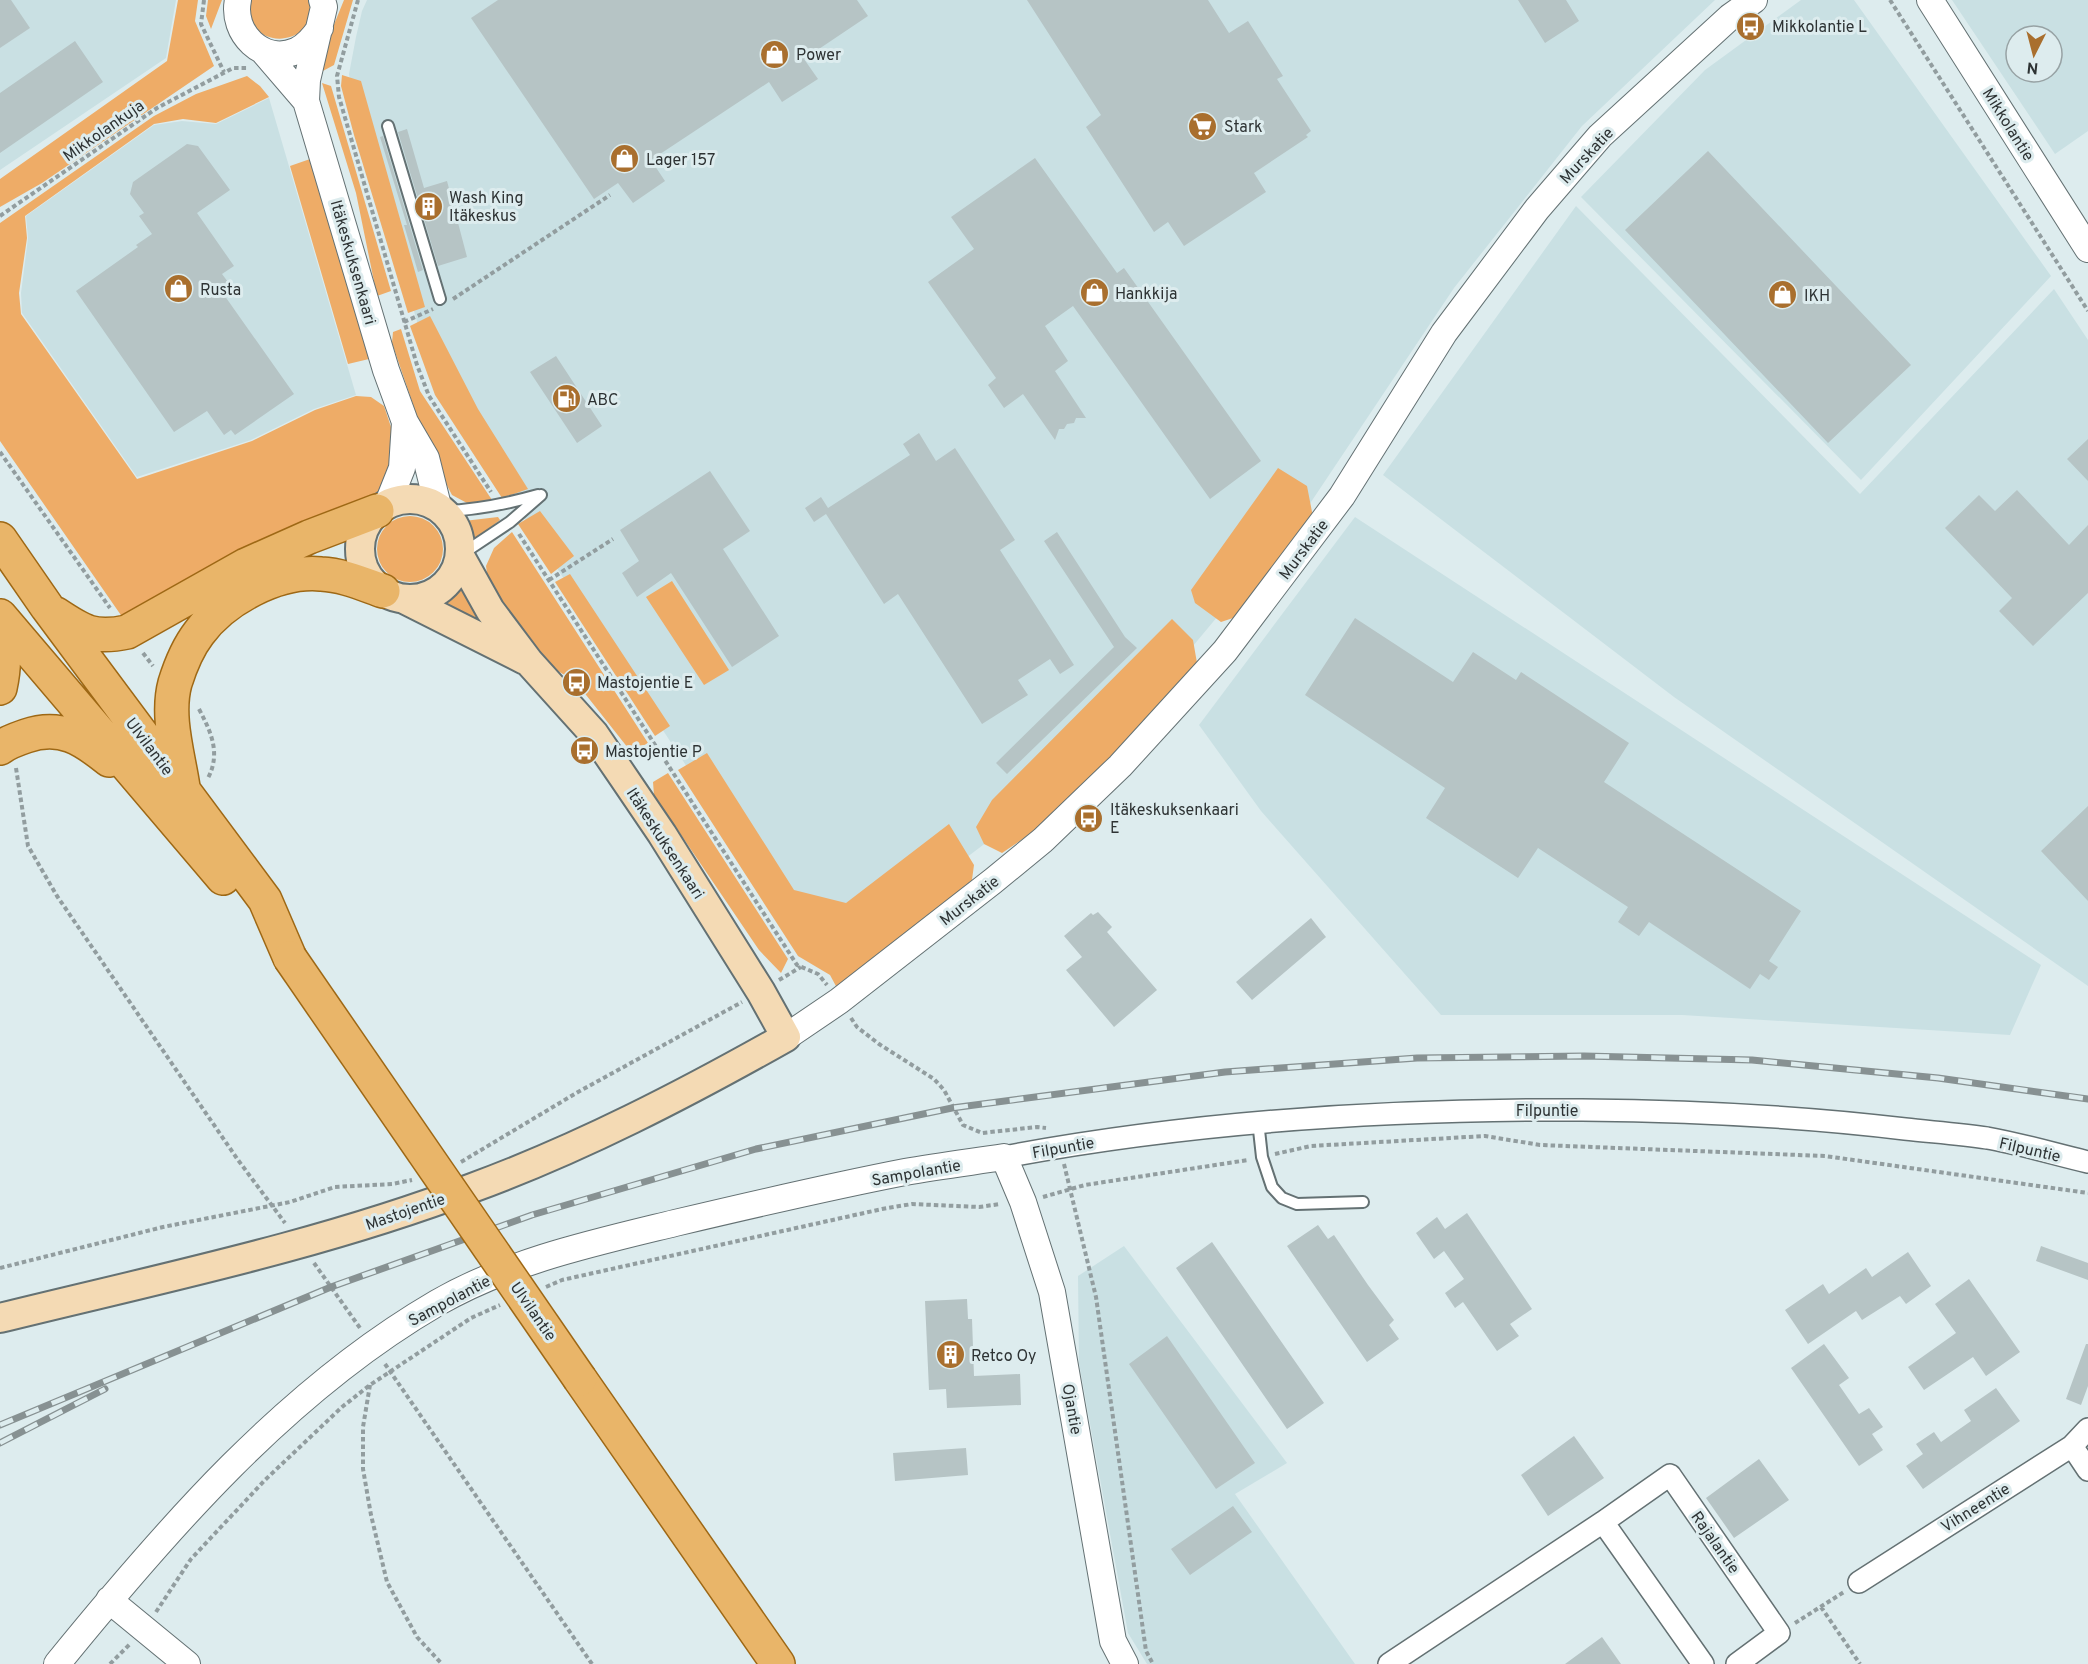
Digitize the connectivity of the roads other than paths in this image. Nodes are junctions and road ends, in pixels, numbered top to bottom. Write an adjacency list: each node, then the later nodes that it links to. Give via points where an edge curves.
1 (238, 0): 5 (street, Itäkeskuksenkaari, via 237,21 243,34)
2 (1754, 0): 23 (street, Murskatie, via 1600,136 1536,209 1444,333 1342,496 1225,651 1120,766 1043,840 993,881 839,1001)
3 (1929, 0): 8 (street, Mikkolantie)
4 (323, 9): 5 (street, via 310,42 296,51); 6 (street, Itäkeskuksenkaari)
5 (263, 51): 6 (street, Itäkeskuksenkaari)
6 (306, 101): 10 (street, Itäkeskuksenkaari)
7 (388, 126): 9 (lane)
8 (2088, 249)
9 (442, 302)
10 (405, 422): 11 (street, Itäkeskuksenkaari, via 402,468); 12 (street, Itäkeskuksenkaari, via 426,458)
11 (382, 507): 12 (main road, via 405,498 422,499); 15 (main road, via 367,523 360,552 371,581); 16 (main road, via 246,565 127,632 107,636 80,630)
12 (441, 508): 14 (main road, via 460,536); 14 (lane, via 471,510 541,495)
13 (0, 539): 16 (main road, Ulvilantie)
14 (461, 556): 15 (main road, via 454,576 440,590 423,598); 19 (main road, Itäkeskuksenkaari, via 490,610)
15 (393, 595): 19 (main road, Itäkeskuksenkaari); 22 (main road, via 349,579 298,574 250,591 221,612 198,634 175,684)
16 (47, 607): 22 (main road, Ulvilantie)
17 (0, 616): 22 (main road, Ulvilantie)
18 (0, 639): 20 (main road)
19 (529, 662): 23 (main road, Itäkeskuksenkaari, via 594,734 662,834)
20 (0, 688)
21 (3, 745): 22 (main road, via 39,732 63,732 86,741)
22 (169, 794): 37 (main road, Ulvilantie, bridge, via 265,900 290,958)
23 (786, 1037): 28 (main road, Mastojentie, via 700,1085 558,1154 472,1188 300,1244)
24 (1258, 1121): 25 (street, Filpuntie, via 1130,1136); 26 (street, Filpuntie, via 1528,1110 1759,1116 1986,1138); 27 (lane, via 1262,1157 1272,1187 1282,1198 1297,1204)
25 (1004, 1157): 34 (street, Sampolantie, via 905,1172 703,1216 536,1260 484,1279 371,1344 328,1378 241,1455); 38 (street, Ojantie, via 1052,1292 1113,1641)
26 (2088, 1162)
27 (1363, 1202)
28 (0, 1318)
29 (2088, 1429): 30 (street, Vihneentie)
30 (2072, 1446): 31 (street); 33 (street, Vihneentie)
31 (2088, 1470)
32 (1603, 1522): 39 (street, Rajalantie); 40 (street); 41 (street, Rajalantie, via 1670,1475 1779,1633)
33 (1859, 1582)
34 (109, 1600): 35 (street, Sampolantie); 36 (street)
35 (57, 1664)
36 (187, 1664)
37 (778, 1664)
38 (1125, 1664)
39 (1389, 1664)
40 (1703, 1664)
41 (1737, 1664)

